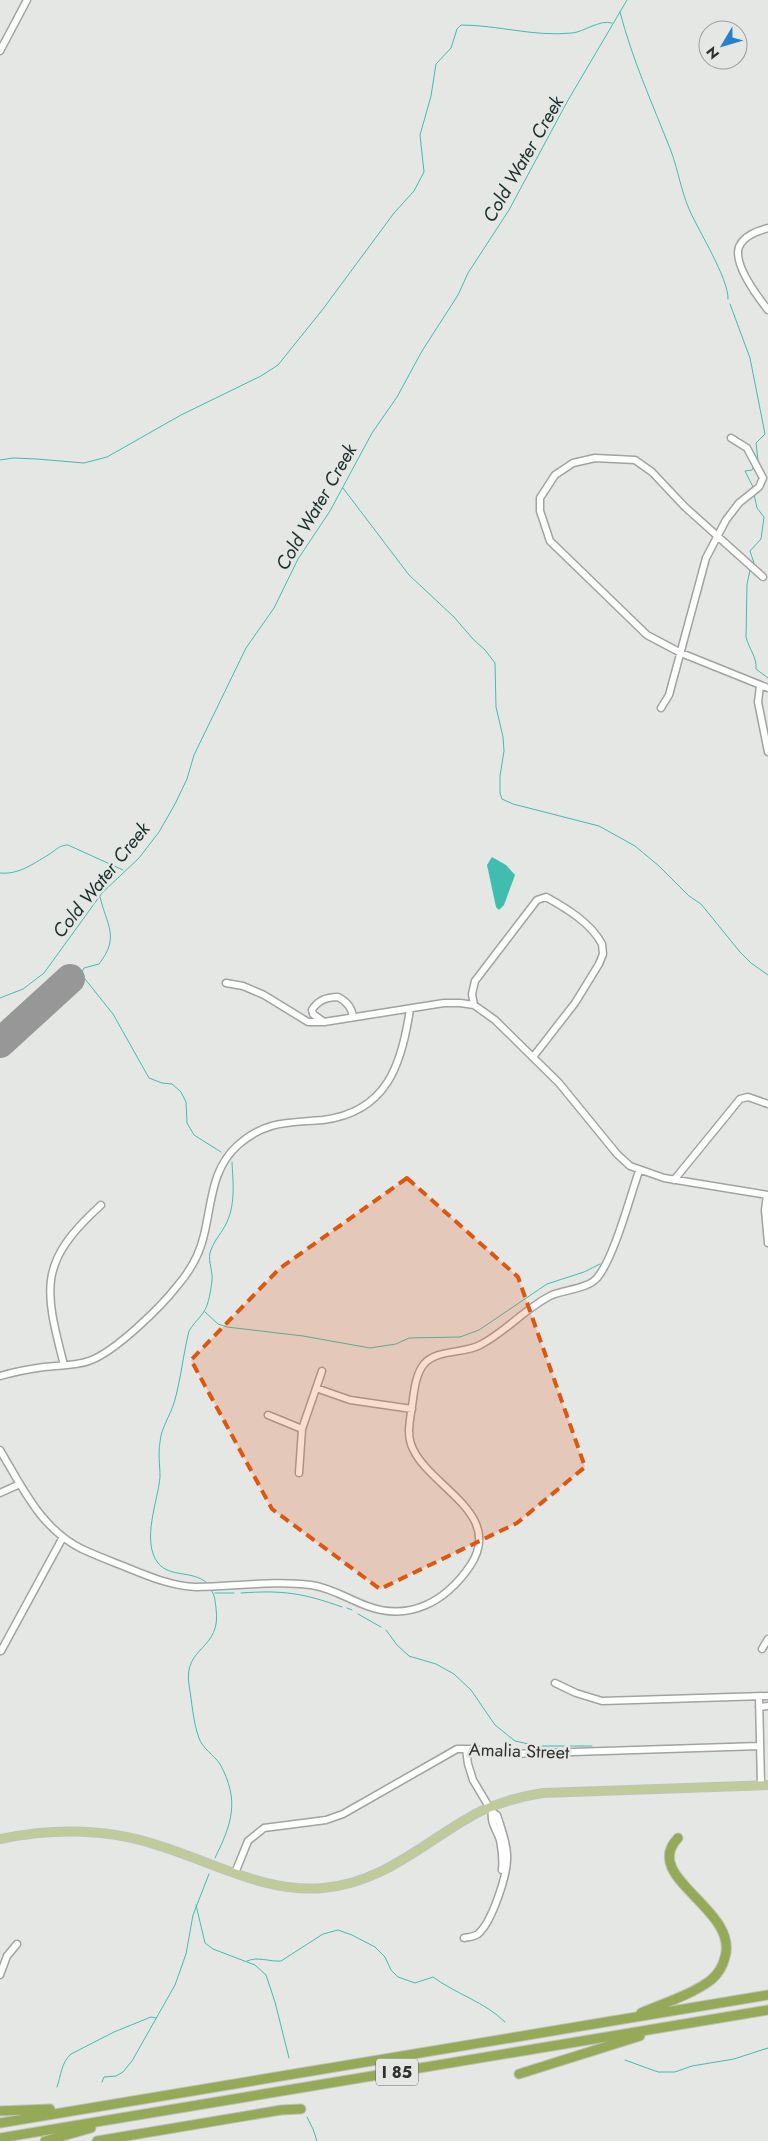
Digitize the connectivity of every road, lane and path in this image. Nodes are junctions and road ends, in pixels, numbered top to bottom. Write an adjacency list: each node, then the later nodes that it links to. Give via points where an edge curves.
1 (27, 0): 2 (street)
2 (0, 51)
3 (768, 228): 4 (street, via 743,241 738,252 743,270)
4 (768, 310)
5 (730, 438): 6 (street, via 747,448 763,478 759,487 739,503)
6 (716, 535): 7 (street); 8 (street, via 706,558); 8 (street, via 648,468 627,458 595,458 573,463 555,475 540,498 542,521 554,544 647,635)
7 (763, 577)
8 (681, 653): 9 (street); 11 (street, via 669,696)
9 (760, 686): 10 (street); 12 (street, via 758,702)
10 (768, 688)
11 (661, 708)
12 (768, 752)
13 (226, 983): 17 (street, via 244,986 264,995 308,1022)
14 (474, 1005): 15 (street, via 454,1003); 18 (street, via 495,1020); 18 (street, via 475,981 537,900 546,897 560,904 586,925 602,944 601,960 575,1003)
15 (410, 1008): 16 (street); 25 (street, via 400,1062 376,1096 360,1108 337,1117 271,1125 238,1145 215,1180 202,1241 178,1286 112,1349 91,1360)
16 (353, 1017): 17 (street); 17 (street, via 353,1012 342,1000 332,997 312,1010)
17 (324, 1022)
18 (532, 1057): 20 (street, via 574,1100 617,1154)
19 (768, 1104): 21 (street, via 748,1097 740,1098)
20 (639, 1171): 21 (street); 29 (street, via 605,1267 594,1282 545,1299 475,1348 428,1360 419,1372)
21 (674, 1180): 22 (street)
22 (768, 1195): 24 (street, via 764,1210)
23 (102, 1205): 25 (street, via 78,1227 62,1248 51,1274 49,1298 52,1320)
24 (768, 1243)
25 (64, 1366): 27 (street)
26 (322, 1371): 28 (street)
27 (0, 1376)
28 (316, 1388): 29 (street, via 350,1400); 31 (street)
29 (412, 1408): 36 (street, via 410,1439 414,1452 428,1472 471,1513 479,1531 478,1548 471,1564 443,1596 426,1606 388,1612 311,1585 198,1587 174,1584 89,1552)
30 (268, 1415): 31 (street)
31 (302, 1429): 33 (street)
32 (0, 1450): 34 (street)
33 (299, 1473)
34 (20, 1484): 35 (street); 36 (street, via 37,1512)
35 (0, 1493)
36 (63, 1537): 39 (street)
37 (768, 1639): 38 (street)
38 (762, 1649)
39 (1, 1651)
40 (555, 1683): 42 (street, via 602,1701)
41 (768, 1696): 42 (street)
42 (759, 1697): 44 (street)
43 (768, 1706): 44 (street)
44 (759, 1707): 45 (street)
45 (760, 1746): 46 (street, Amalia Street, via 510,1754); 47 (street)
46 (466, 1749): 48 (street, via 473,1780); 51 (street, Amalia Street, via 457,1749 334,1817 264,1828 248,1841)
47 (764, 1785): 48 (main road, via 543,1793 528,1795)
48 (492, 1810): 51 (main road, via 470,1818 390,1868 345,1885 283,1888); 52 (street, via 497,1815 505,1840 508,1857 505,1876 486,1926 476,1936)
49 (678, 1838): 58 (highway, via 670,1851 671,1869 721,1926 727,1943 725,1960 711,1980)
50 (0, 1839): 51 (main road, via 56,1831 112,1834 159,1845)
51 (235, 1874)
52 (464, 1938)
53 (17, 1944): 54 (street)
54 (3, 1959): 55 (street)
55 (0, 1975)
56 (768, 1995): 58 (highway, I 85)
57 (768, 2010): 59 (highway, I 85)
58 (627, 2019): 61 (highway, I 85)
59 (666, 2027): 60 (highway); 64 (highway, I 85)
60 (519, 2074)
61 (85, 2108): 63 (highway); 65 (highway, I 85)
62 (301, 2109): 68 (highway)
63 (0, 2111)
64 (127, 2117): 66 (highway, I 85); 67 (highway)
65 (0, 2123)
66 (0, 2138)
67 (45, 2141)
68 (97, 2141)

